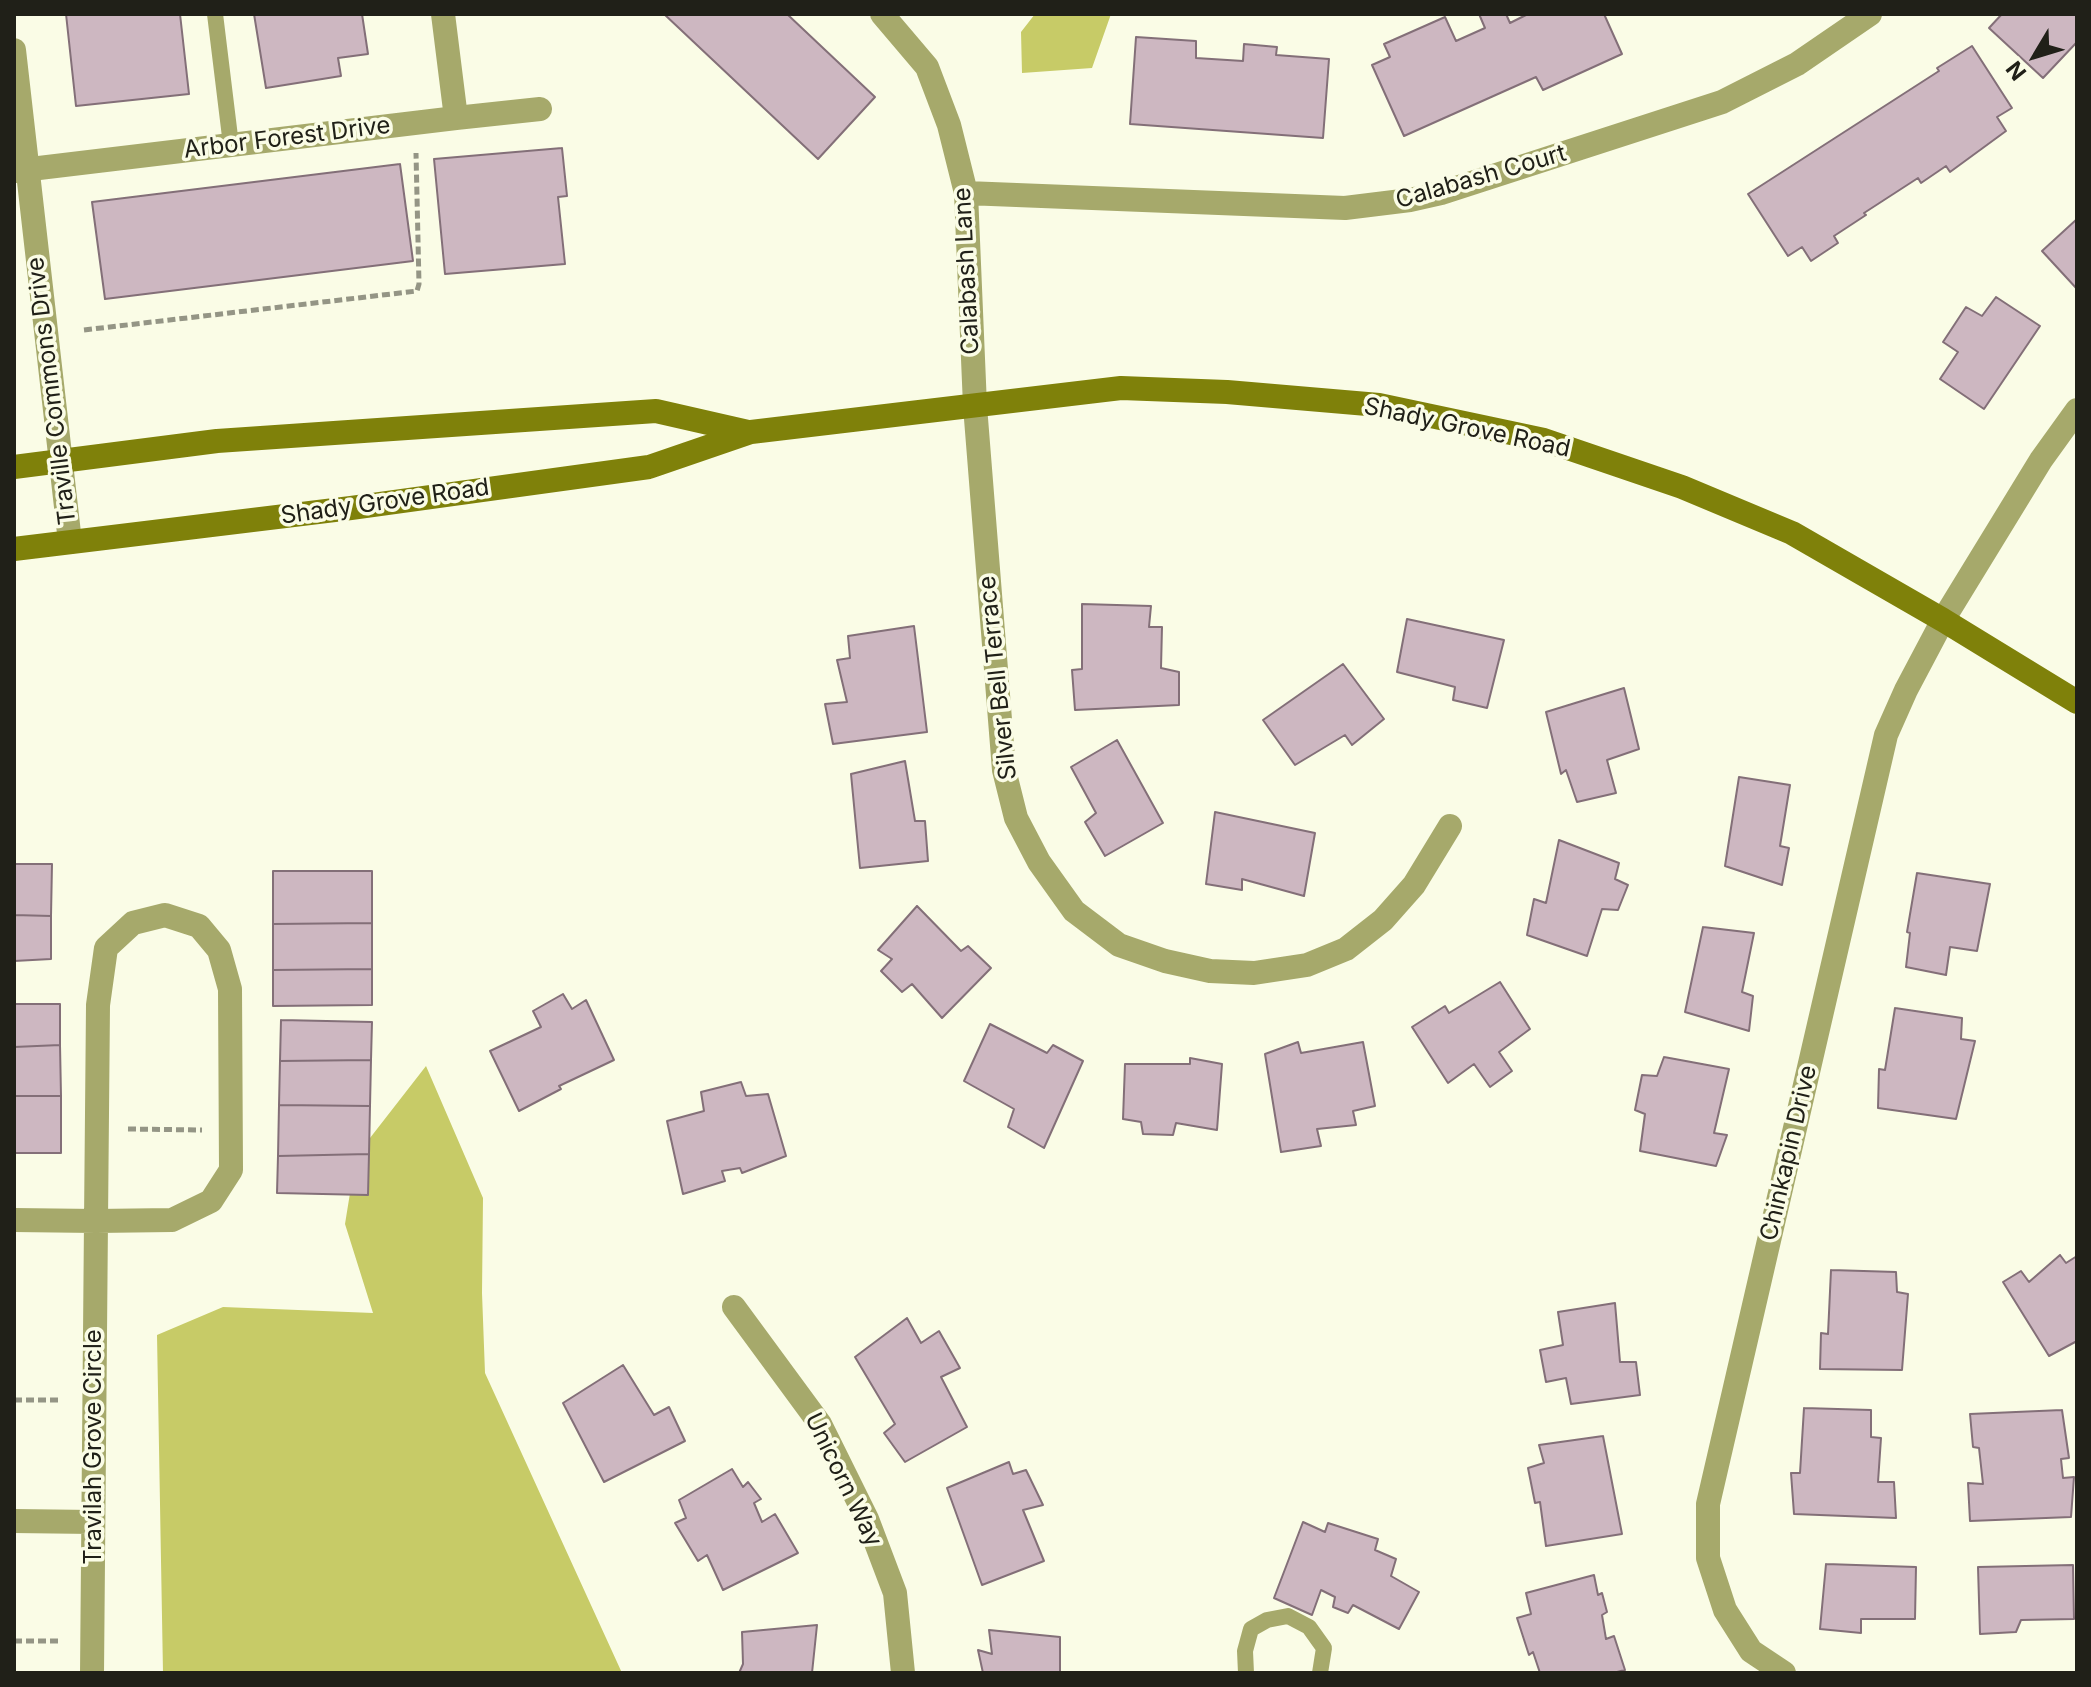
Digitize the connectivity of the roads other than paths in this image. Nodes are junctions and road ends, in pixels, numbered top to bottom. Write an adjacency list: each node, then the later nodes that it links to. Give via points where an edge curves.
1 (215, 14): 8 (lane)
2 (443, 14): 7 (street)
3 (882, 14): 10 (street, Calabash Lane, via 927,67)
4 (1870, 14): 10 (street, Calabash Court, via 1797,64 1722,102 1410,200 1345,208)
5 (14, 50): 9 (street, Traville Commons Drive)
6 (540, 109): 7 (street, Arbor Forest Drive)
7 (456, 118): 8 (street, Arbor Forest Drive)
8 (231, 145): 9 (street, Arbor Forest Drive)
9 (21, 171): 14 (street, Traville Commons Drive)
10 (966, 193): 11 (street, Calabash Lane)
11 (975, 406): 13 (main road, Shady Grove Road); 18 (main road, Shady Grove Road, via 1121,388 1227,392 1379,405 1544,440 1682,487 1792,533); 20 (street, Silver Bell Terrace, via 1004,770 1016,818 1074,911 1119,945 1180,965 1254,973 1307,965 1346,949 1383,920 1414,885)
12 (2077, 410): 18 (street, Chinkapin Drive)
13 (751, 432): 14 (main road, Shady Grove Road, via 656,411 217,441); 16 (main road, Shady Grove Road, via 649,467)
14 (59, 461): 15 (main road, Shady Grove Road); 16 (street, Traville Commons Drive)
15 (14, 467)
16 (70, 542): 17 (main road, Shady Grove Road)
17 (14, 549)
18 (1943, 620): 19 (main road, Shady Grove Road); 30 (street, Chinkapin Drive, via 1886,735 1708,1504 1708,1558 1725,1610 1751,1651)
19 (2077, 702)
20 (1450, 826)
21 (14, 1220): 22 (street)
22 (96, 1221): 22 (street, Travilah Grove Circle, via 172,1220 211,1201 231,1170 230,989 219,950 199,926 165,915 133,923 106,948 98,1005); 25 (street, Travilah Grove Circle)
23 (734, 1307): 27 (street, Unicorn Way, via 820,1424 867,1519 895,1593)
24 (14, 1521): 25 (street)
25 (93, 1522): 26 (street, Travilah Grove Circle)
26 (92, 1673)
27 (903, 1673)
28 (1246, 1673): 29 (lane, via 1251,1629 1288,1616 1309,1627 1324,1648)
29 (1320, 1673)
30 (1784, 1673)

